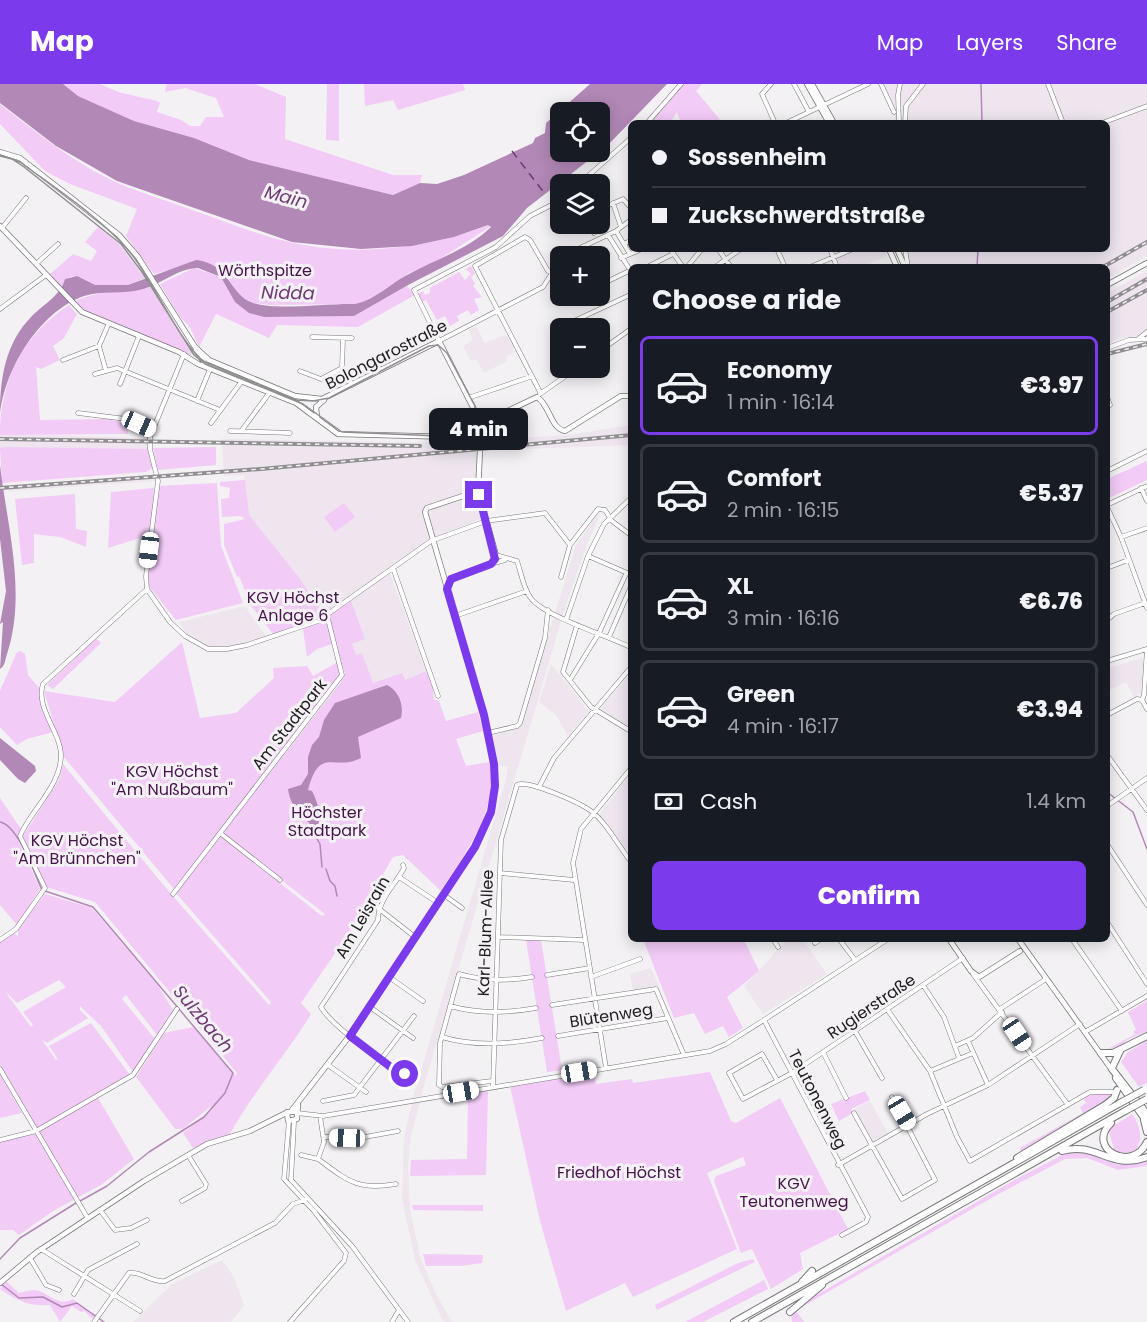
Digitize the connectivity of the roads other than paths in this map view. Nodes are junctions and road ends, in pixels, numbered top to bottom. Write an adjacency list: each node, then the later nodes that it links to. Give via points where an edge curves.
1 (681, 84): 15 (street)
2 (771, 84): 16 (street, via 762,94)
3 (794, 84): 13 (street)
4 (807, 84): 11 (main road)
5 (812, 84): 11 (main road)
6 (868, 84): 11 (street)
7 (881, 84): 14 (street)
8 (900, 84): 20 (street)
9 (924, 84): 21 (street, via 906,106)
10 (1048, 84): 22 (street)
11 (822, 106): 13 (street); 18 (main road); 19 (main road)
12 (1147, 106): 23 (street)
13 (809, 112): 17 (street)
14 (894, 112)
15 (650, 120)
16 (774, 120)
17 (792, 120)
18 (828, 120)
19 (832, 120)
20 (899, 120)
21 (904, 120)
22 (1062, 120)
23 (1110, 120)
24 (628, 141): 26 (street)
25 (0, 152): 89 (main road, via 20,158 111,229 132,250)
26 (590, 174)
27 (26, 198): 34 (street)
28 (613, 203): 29 (street); 30 (street, via 623,199); 33 (street)
29 (610, 204)
30 (628, 205)
31 (550, 206): 41 (street, via 530,216)
32 (628, 222): 33 (street, Bolongarostraße)
33 (621, 227): 35 (street, Bolongarostraße)
34 (2, 229): 55 (main road)
35 (616, 231): 36 (street, Bolongarostraße); 39 (street)
36 (608, 235): 40 (street, Bolongarostraße); 52 (street)
37 (628, 242): 39 (street)
38 (58, 244): 55 (street)
39 (624, 244): 42 (street)
40 (584, 246)
41 (497, 249): 64 (street, via 528,238); 75 (street, via 476,264 475,269); 86 (street, via 414,289)
42 (628, 251)
43 (635, 252): 49 (street)
44 (700, 252): 58 (street)
45 (720, 252): 53 (street)
46 (737, 252): 53 (street)
47 (831, 252): 51 (street)
48 (846, 252): 51 (street)
49 (630, 254): 52 (street)
50 (673, 254): 56 (street); 57 (street)
51 (833, 257): 61 (street); 62 (street)
52 (621, 258): 63 (street)
53 (725, 260): 59 (street); 60 (street)
54 (1147, 262): 69 (main road)
55 (36, 264): 66 (main road)
56 (653, 264)
57 (680, 264)
58 (690, 264)
59 (719, 264)
60 (728, 264)
61 (817, 264)
62 (836, 264)
63 (628, 268)
64 (550, 271)
65 (628, 273): 68 (street)
66 (47, 276): 74 (street); 77 (main road, via 77,308)
67 (550, 278): 75 (street, Bolongarostraße, via 543,287)
68 (610, 281)
69 (1110, 283)
70 (628, 296): 72 (street)
71 (0, 302): 74 (street)
72 (610, 304)
73 (606, 306): 76 (street)
74 (2, 308)
75 (497, 311): 86 (street, Bolongarostraße); 100 (street)
76 (580, 318)
77 (109, 323): 80 (main road); 88 (street)
78 (628, 331): 87 (street)
79 (1147, 332): 84 (street)
80 (139, 336): 91 (main road); 97 (street)
81 (312, 337): 82 (street)
82 (343, 338): 83 (street); 95 (street)
83 (352, 338)
84 (1138, 339): 85 (street); 90 (street)
85 (1147, 339)
86 (439, 341): 104 (main road, Bolongarostraße); 110 (main road)
87 (610, 344)
88 (99, 346): 93 (street); 96 (street)
89 (195, 347): 92 (main road, Bolongarostraße); 94 (main road, Bolongarostraße)
90 (1110, 347)
91 (185, 355): 92 (main road); 105 (street)
92 (195, 357): 94 (main road, Bolongarostraße)
93 (63, 360)
94 (209, 365): 102 (main road, Bolongarostraße); 111 (main road, Bolongarostraße); 112 (street)
95 (342, 368): 98 (street, via 321,379); 104 (street)
96 (106, 371): 97 (street); 99 (street)
97 (125, 371): 103 (street); 105 (street)
98 (300, 371)
99 (95, 374)
100 (530, 377): 107 (street); 110 (street)
101 (563, 378): 107 (street)
102 (242, 381): 106 (main road, Bolongarostraße); 114 (street)
103 (120, 384)
104 (353, 385): 109 (main road, Bolongarostraße)
105 (170, 389): 112 (street); 119 (street)
106 (270, 392): 113 (main road, Bolongarostraße); 121 (street)
107 (540, 395): 108 (main road, via 557,428 565,431 621,396); 118 (main road)
108 (628, 396)
109 (327, 398): 111 (main road, Bolongarostraße); 116 (main road, via 316,407)
110 (468, 398): 118 (main road)
111 (307, 399): 113 (main road, via 309,406)
112 (197, 401): 114 (street)
113 (304, 408): 116 (main road, Bolongarostraße)
114 (220, 410): 117 (street)
115 (78, 413): 119 (street, via 126,419)
116 (317, 417): 123 (main road, Bolongarostraße, via 335,433 345,435 437,439)
117 (211, 423)
118 (482, 425): 123 (main road); 123 (main road, via 481,439 477,433)
119 (152, 430): 152 (street, via 149,445 158,481)
120 (230, 431): 121 (street)
121 (241, 431): 122 (street)
122 (290, 433)
123 (467, 433)
124 (480, 451): 129 (main road)
125 (1147, 451): 126 (street)
126 (1110, 470)
127 (1147, 486): 128 (street)
128 (1141, 488): 131 (street); 132 (street)
129 (478, 491): 135 (main road); 139 (main road, via 426,509)
130 (628, 500): 134 (street)
131 (1147, 501)
132 (1110, 504)
133 (1110, 513): 138 (street)
134 (609, 516): 137 (street); 140 (street, via 598,509); 142 (street)
135 (486, 521): 139 (street); 140 (street, via 545,513); 141 (main road)
136 (1147, 528): 138 (street)
137 (628, 533)
138 (1121, 537): 144 (street)
139 (433, 540): 147 (street); 148 (main road)
140 (570, 545): 150 (street)
141 (496, 555): 143 (street); 145 (main road)
142 (588, 556): 149 (street); 161 (street)
143 (509, 559): 145 (street); 154 (street, via 518,561)
144 (1128, 560): 146 (street); 156 (street)
145 (491, 564): 151 (main road)
146 (1110, 567)
147 (393, 568): 158 (street); 170 (street)
148 (443, 573): 151 (main road); 153 (main road)
149 (626, 574): 163 (street)
150 (561, 577)
151 (451, 579): 153 (main road)
152 (147, 589): 158 (street, via 185,636 214,650 247,645); 202 (street, via 42,688 61,758 56,777 20,836 43,890 16,929)
153 (447, 589): 159 (main road)
154 (527, 591): 157 (street); 159 (street)
155 (628, 593): 164 (street)
156 (1146, 603): 160 (street)
157 (548, 610): 161 (street); 176 (street, via 545,638 520,723)
158 (327, 615): 185 (street, Am Stadtpark, via 342,675)
159 (455, 616): 176 (main road)
160 (1110, 617)
161 (566, 620): 162 (street)
162 (577, 625): 163 (street); 169 (street, via 562,669)
163 (599, 633): 164 (street); 169 (street)
164 (609, 637): 165 (street)
165 (628, 646)
166 (1147, 649): 167 (street); 171 (street)
167 (1110, 660)
168 (628, 671): 173 (street)
169 (570, 680): 173 (street)
170 (438, 696)
171 (1142, 700): 172 (street); 174 (street)
172 (1147, 709)
173 (595, 710): 175 (street); 180 (street, via 554,758)
174 (1110, 714)
175 (628, 730)
176 (488, 733): 194 (main road, via 495,772 491,812 475,847)
177 (1110, 761): 181 (street)
178 (628, 772): 184 (street)
179 (1147, 778): 181 (street)
180 (539, 787): 184 (street); 189 (street, Karl-Blum-Allee, via 518,783 501,840)
181 (1133, 789): 182 (street); 183 (street)
182 (1110, 804)
183 (1147, 810)
184 (593, 813): 187 (street); 192 (street, via 581,829 574,853)
185 (220, 833): 191 (street); 193 (street, Am Stadtpark)
186 (1110, 849): 196 (street)
187 (628, 858)
188 (403, 865): 190 (street, Am Leisrain)
189 (500, 873): 192 (street); 201 (street, Karl-Blum-Allee)
190 (399, 877): 195 (street); 197 (street, Am Leisrain)
191 (280, 880)
192 (574, 880): 203 (street)
193 (172, 894)
194 (444, 895): 195 (main road); 198 (street)
195 (438, 903): 200 (main road)
196 (1147, 905)
197 (378, 908): 200 (street); 249 (street, Am Leisrain, via 378,920 321,1007)
198 (462, 908)
199 (1110, 927): 226 (street)
200 (415, 937): 221 (main road)
201 (498, 937): 203 (street); 225 (street, Karl-Blum-Allee)
202 (0, 940)
203 (585, 940): 217 (street)
204 (775, 942): 211 (street)
205 (841, 942): 216 (street)
206 (883, 942): 216 (street)
207 (951, 942): 214 (main road)
208 (1020, 942): 210 (main road)
209 (1074, 942): 239 (street)
210 (1022, 945): 212 (main road); 213 (main road)
211 (778, 947)
212 (1020, 951): 213 (main road); 220 (main road)
213 (1027, 952): 224 (main road)
214 (963, 958): 218 (main road); 227 (street, Rugierstraße)
215 (640, 959): 223 (street)
216 (855, 960): 243 (street)
217 (590, 968): 219 (street); 223 (street)
218 (971, 971): 220 (main road); 228 (street)
219 (547, 975)
220 (982, 976): 228 (street)
221 (389, 977): 231 (street); 233 (main road)
222 (532, 977): 225 (street)
223 (591, 977): 230 (street)
224 (1046, 979): 238 (street); 244 (main road)
225 (496, 980): 234 (street, via 477,980 459,974); 240 (street, Karl-Blum-Allee)
226 (1147, 984)
227 (923, 985): 237 (street, Rugierstraße); 257 (street, via 944,1017)
228 (984, 987): 238 (street)
229 (1147, 996): 239 (street)
230 (595, 999): 232 (street); 242 (street, via 656,989); 245 (street)
231 (423, 1001)
232 (552, 1005)
233 (370, 1006): 246 (street); 249 (main road)
234 (450, 1006): 240 (street); 252 (street)
235 (536, 1008): 240 (street)
236 (177, 1009): 299 (street, via 133,1075)
237 (886, 1009): 247 (street, Rugierstraße); 270 (street)
238 (1001, 1011): 255 (street); 263 (street)
239 (1122, 1011): 248 (street)
240 (495, 1012): 256 (street, Karl-Blum-Allee)
241 (414, 1016): 246 (street)
242 (668, 1018): 245 (street, Blütenweg); 262 (street)
243 (764, 1020): 262 (street, via 710,1051); 271 (street, Teutonenweg)
244 (1080, 1024): 248 (main road); 263 (street)
245 (600, 1029): 250 (street, Blütenweg); 267 (street)
246 (403, 1030): 253 (street); 265 (street)
247 (855, 1030): 259 (street, Rugierstraße); 273 (street)
248 (1085, 1032): 261 (main road)
249 (350, 1036): 265 (street); 266 (main road)
250 (558, 1036)
251 (1147, 1036): 258 (highway)
252 (442, 1037): 256 (street, via 458,1042); 277 (street, via 439,1085)
253 (413, 1038)
254 (542, 1038): 256 (street)
255 (968, 1041): 257 (street); 260 (street)
256 (494, 1043): 276 (street, Karl-Blum-Allee)
257 (955, 1046): 264 (street)
258 (1124, 1047): 261 (highway, via 1111,1054); 268 (highway)
259 (822, 1052): 271 (street, Rugierstraße); 285 (street)
260 (974, 1053): 264 (street); 278 (street)
261 (1101, 1053): 268 (main road)
262 (684, 1055): 267 (street)
263 (1033, 1056): 278 (street); 289 (street)
264 (958, 1058): 270 (street)
265 (381, 1059): 272 (street); 279 (street)
266 (328, 1065): 279 (street); 288 (main road)
267 (606, 1068): 276 (street)
268 (1112, 1068): 274 (main road); 295 (highway)
269 (0, 1069): 299 (street)
270 (930, 1071): 290 (street)
271 (792, 1073): 275 (street, Rugierstraße); 313 (street, Teutonenweg)
272 (405, 1074)
273 (882, 1078)
274 (1116, 1078): 281 (main road); 295 (highway)
275 (777, 1080): 275 (street, Rugierstraße, via 743,1099 729,1073 762,1054)
276 (492, 1083): 277 (street); 283 (street)
277 (461, 1084): 283 (street)
278 (988, 1084): 290 (street)
279 (360, 1088): 282 (street); 287 (street, via 354,1095)
280 (1146, 1088): 317 (highway, bridge)
281 (1117, 1090): 289 (street, via 1110,1094 1092,1092); 317 (highway, via 1108,1103 1045,1139)
282 (366, 1092)
283 (461, 1092): 296 (street)
284 (892, 1097): 298 (street)
285 (846, 1098)
286 (1147, 1099): 292 (highway, bridge)
287 (322, 1101)
288 (299, 1102): 291 (main road); 294 (street)
289 (1068, 1105): 290 (street, via 970,1161)
290 (945, 1106): 298 (street)
291 (295, 1111): 294 (street); 297 (main road); 297 (main road)
292 (1125, 1111): 304 (highway, via 1105,1129 1106,1148 1112,1155 1125,1158 1139,1153); 309 (highway)
293 (854, 1113): 305 (street)
294 (305, 1114): 296 (street); 297 (street)
295 (1146, 1114): 301 (highway)
296 (320, 1116): 302 (street)
297 (290, 1119): 306 (street); 307 (main road, via 278,1117)
298 (908, 1124): 305 (street); 305 (street, via 935,1180 902,1199)
299 (36, 1131): 303 (street); 324 (street)
300 (398, 1131): 302 (street, via 365,1137)
301 (1147, 1132)
302 (324, 1137): 311 (street)
303 (0, 1140)
304 (1147, 1142)
305 (872, 1146): 313 (street)
306 (289, 1150): 312 (street); 314 (street)
307 (188, 1155): 321 (street, via 206,1184); 323 (main road)
308 (301, 1155): 311 (street)
309 (1045, 1157): 310 (highway, via 1074,1148 1092,1150 1122,1162); 339 (highway)
310 (1147, 1157)
311 (318, 1159): 318 (street, via 362,1186)
312 (290, 1164): 314 (street); 315 (street)
313 (838, 1165): 327 (street, Teutonenweg, via 868,1220)
314 (284, 1166): 316 (street)
315 (289, 1171): 316 (street); 326 (street, via 292,1182)
316 (283, 1172): 319 (street)
317 (995, 1174): 328 (highway)
318 (396, 1184)
319 (294, 1190): 320 (street); 322 (street)
320 (305, 1200): 322 (street); 329 (street)
321 (182, 1201)
322 (293, 1204): 342 (street, via 275,1223 177,1275 159,1282 132,1272)
323 (99, 1209): 324 (main road); 325 (street, via 116,1230)
324 (87, 1216): 333 (main road)
325 (147, 1220)
326 (341, 1234): 329 (street, via 341,1239); 332 (street)
327 (842, 1235)
328 (886, 1236): 330 (highway); 340 (highway)
329 (336, 1240): 334 (street)
330 (866, 1241)
331 (137, 1244): 337 (street)
332 (352, 1246): 334 (street); 344 (street)
333 (41, 1249): 335 (main road); 337 (street)
334 (345, 1250): 348 (street, via 345,1259)
335 (29, 1257): 338 (main road); 341 (street, via 46,1285)
336 (812, 1271): 340 (highway)
337 (84, 1274): 342 (street); 343 (street)
338 (1, 1282)
339 (825, 1282): 346 (highway); 352 (highway)
340 (797, 1286): 351 (highway)
341 (59, 1290)
342 (113, 1292): 345 (street); 347 (street)
343 (74, 1294)
344 (400, 1309): 349 (street); 350 (street)
345 (140, 1311)
346 (789, 1312)
347 (95, 1322)
348 (290, 1322)
349 (392, 1322)
350 (408, 1322)
351 (734, 1322)
352 (752, 1322)

